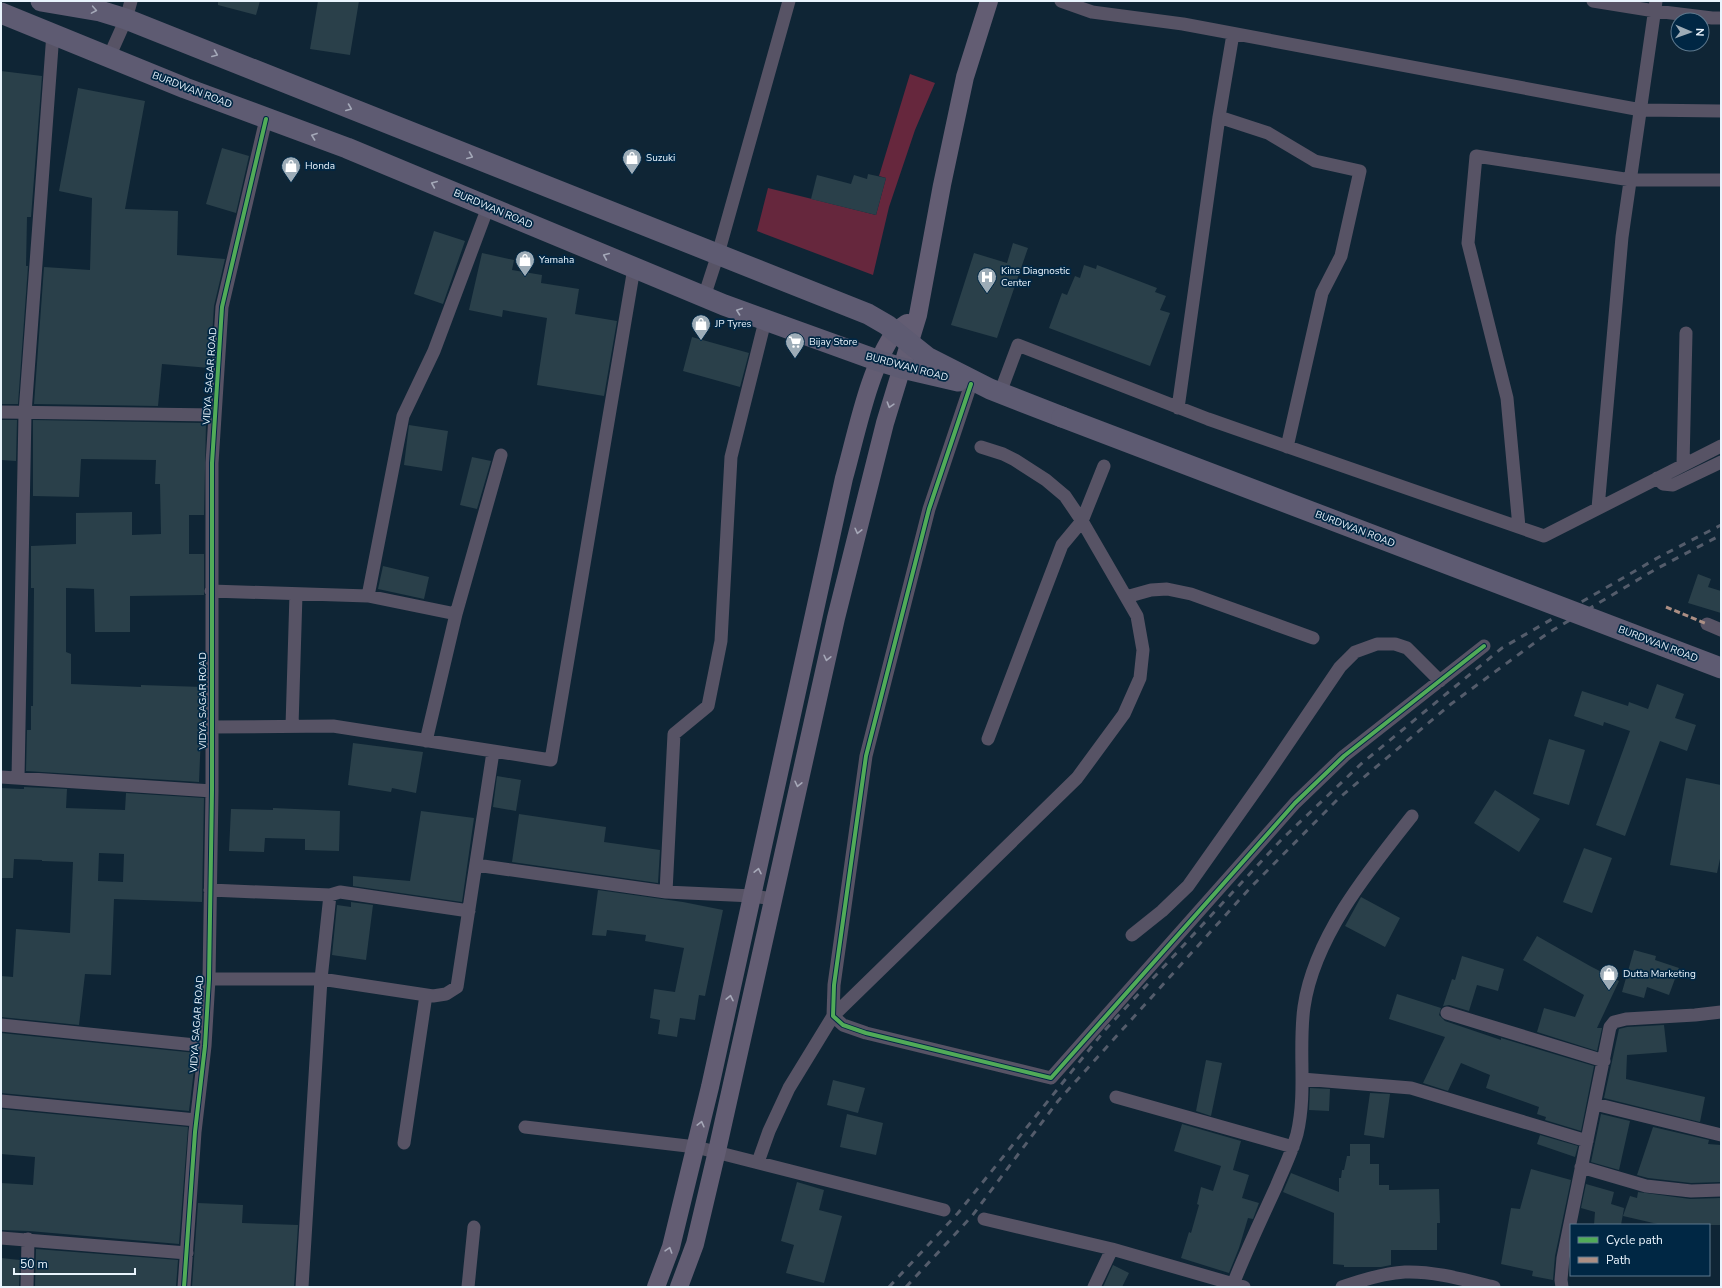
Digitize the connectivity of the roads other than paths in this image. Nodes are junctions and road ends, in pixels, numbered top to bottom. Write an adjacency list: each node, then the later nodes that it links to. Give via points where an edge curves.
1 (41, 1): 7 (main road, BURDWAN ROAD, one-way to 7, via 100,11)
2 (789, 1): 20 (street)
3 (989, 1): 25 (street, via 964,77 918,314)
4 (1061, 1): 11 (street, via 1092,12 1183,24)
5 (1593, 1): 6 (street)
6 (1656, 6): 9 (street); 13 (street)
7 (129, 10): 12 (street); 20 (main road, BURDWAN ROAD, one-way to 20)
8 (1, 13): 10 (main road, BURDWAN ROAD)
9 (1721, 18)
10 (53, 33): 12 (main road, BURDWAN ROAD); 31 (street)
11 (1233, 34): 13 (street); 15 (street)
12 (109, 57): 16 (main road, BURDWAN ROAD)
13 (1641, 110): 14 (street); 17 (street)
14 (1721, 111)
15 (1219, 117): 29 (street); 35 (street, via 1268,133 1315,161 1360,171 1341,256 1322,293)
16 (266, 119): 19 (main road, BURDWAN ROAD, one-way to 16, via 347,148); 32 (street, VIDYA SAGAR ROAD, via 222,307)
17 (1630, 180): 18 (street); 41 (street, via 1622,237); 43 (street, via 1476,156 1468,243 1507,398)
18 (1721, 180)
19 (488, 207): 21 (main road, BURDWAN ROAD, one-way to 19); 46 (street, via 434,350 403,416)
20 (718, 254): 22 (street); 25 (main road, BURDWAN ROAD, via 868,314)
21 (634, 268): 22 (main road, BURDWAN ROAD); 59 (street, via 551,760)
22 (704, 297): 23 (main road, BURDWAN ROAD, one-way to 22)
23 (765, 321): 26 (main road, BURDWAN ROAD); 66 (street, via 731,457 721,641 708,706 674,734)
24 (1686, 333): 38 (street)
25 (902, 336): 26 (street); 27 (street); 28 (main road, BURDWAN ROAD, via 927,357)
26 (879, 361): 27 (main road, BURDWAN ROAD); 68 (street, one-way to 26, via 844,478)
27 (902, 368): 28 (main road, BURDWAN ROAD); 69 (street, one-way to 69, via 885,422 836,618)
28 (987, 388): 29 (street, via 1018,345); 53 (main road, BURDWAN ROAD, bridge); 77 (street, via 929,509 866,756 834,985)
29 (1178, 408): 35 (street)
30 (1, 412): 31 (street)
31 (25, 413): 32 (street); 61 (street)
32 (215, 415): 44 (street, VIDYA SAGAR ROAD)
33 (1721, 446): 38 (street)
34 (981, 447): 42 (street, via 1003,454 1046,480 1065,496)
35 (1287, 447): 43 (street)
36 (501, 455): 48 (street)
37 (1721, 462): 40 (street, via 1673,485 1663,484)
38 (1683, 465): 40 (street)
39 (1104, 466): 42 (street)
40 (1656, 478): 41 (street)
41 (1598, 508): 43 (street, via 1544,536)
42 (1082, 521): 47 (street); 57 (street, via 1062,545)
43 (1519, 527)
44 (211, 591): 45 (street); 56 (street, VIDYA SAGAR ROAD)
45 (296, 594): 46 (street); 55 (street)
46 (368, 596): 48 (street)
47 (1126, 597): 51 (street, via 1151,590 1167,589 1191,594); 77 (street, via 1137,616 1143,650 1140,678 1124,714 1077,778)
48 (456, 614): 58 (street)
49 (1707, 624): 50 (street)
50 (1721, 630)
51 (1313, 638)
52 (1484, 646): 54 (street)
53 (1721, 668)
54 (1440, 681): 71 (street, via 1407,648 1395,644 1377,644 1355,652 1340,667 1188,886); 77 (street, via 1344,756 1295,803 1051,1078 866,1033 843,1025)
55 (292, 726): 56 (street); 58 (street, via 333,726)
56 (211, 727): 62 (street, VIDYA SAGAR ROAD)
57 (988, 739)
58 (426, 741): 59 (street)
59 (493, 752): 64 (street)
60 (1, 776): 61 (street)
61 (18, 778): 62 (street)
62 (212, 791): 65 (street, VIDYA SAGAR ROAD)
63 (1412, 816): 81 (street, via 1371,868 1337,919 1316,964 1304,1006)
64 (476, 865): 66 (street); 70 (street)
65 (210, 890): 67 (street); 72 (street, VIDYA SAGAR ROAD)
66 (666, 892): 68 (street)
67 (330, 895): 70 (street, via 340,892); 73 (street)
68 (753, 896): 69 (street); 90 (street, one-way to 68)
69 (772, 899): 92 (street)
70 (469, 910): 74 (street, via 457,987 446,994)
71 (1132, 935)
72 (209, 979): 73 (street); 79 (street, VIDYA SAGAR ROAD)
73 (321, 979): 74 (street); 106 (street)
74 (426, 995): 89 (street)
75 (1721, 1012): 80 (street, via 1614,1022 1610,1027)
76 (1448, 1014): 80 (street)
77 (833, 1016): 93 (street, via 789,1088)
78 (1, 1025): 79 (street)
79 (205, 1046): 85 (street, VIDYA SAGAR ROAD)
80 (1604, 1061): 84 (street)
81 (1302, 1079): 88 (street, via 1411,1088); 91 (street, via 1301,1115)
82 (1116, 1097): 91 (street)
83 (1, 1101): 85 (street)
84 (1595, 1104): 87 (street); 88 (street)
85 (196, 1120): 102 (street, VIDYA SAGAR ROAD)
86 (525, 1126): 90 (street)
87 (1721, 1135)
88 (1587, 1141): 94 (street)
89 (404, 1143)
90 (696, 1147): 92 (street); 108 (street, one-way to 90, via 671,1247)
91 (1293, 1147): 103 (street)
92 (717, 1151): 93 (street); 109 (street, via 695,1244)
93 (758, 1162): 96 (street)
94 (1581, 1167): 95 (street, via 1646,1186 1691,1191); 113 (street, via 1563,1258)
95 (1721, 1190)
96 (944, 1210)
97 (984, 1218): 101 (street)
98 (474, 1227): 107 (street)
99 (1, 1238): 100 (street)
100 (28, 1239): 102 (street); 104 (street)
101 (1112, 1249): 103 (street); 110 (street)
102 (187, 1253): 105 (street, VIDYA SAGAR ROAD)
103 (1236, 1286)
104 (27, 1287)
105 (184, 1287)
106 (302, 1287)
107 (468, 1287)
108 (656, 1287)
109 (679, 1287)
110 (1094, 1287)
111 (1342, 1287): 112 (street, via 1405,1272 1439,1274)
112 (1494, 1287)
113 (1562, 1287)

